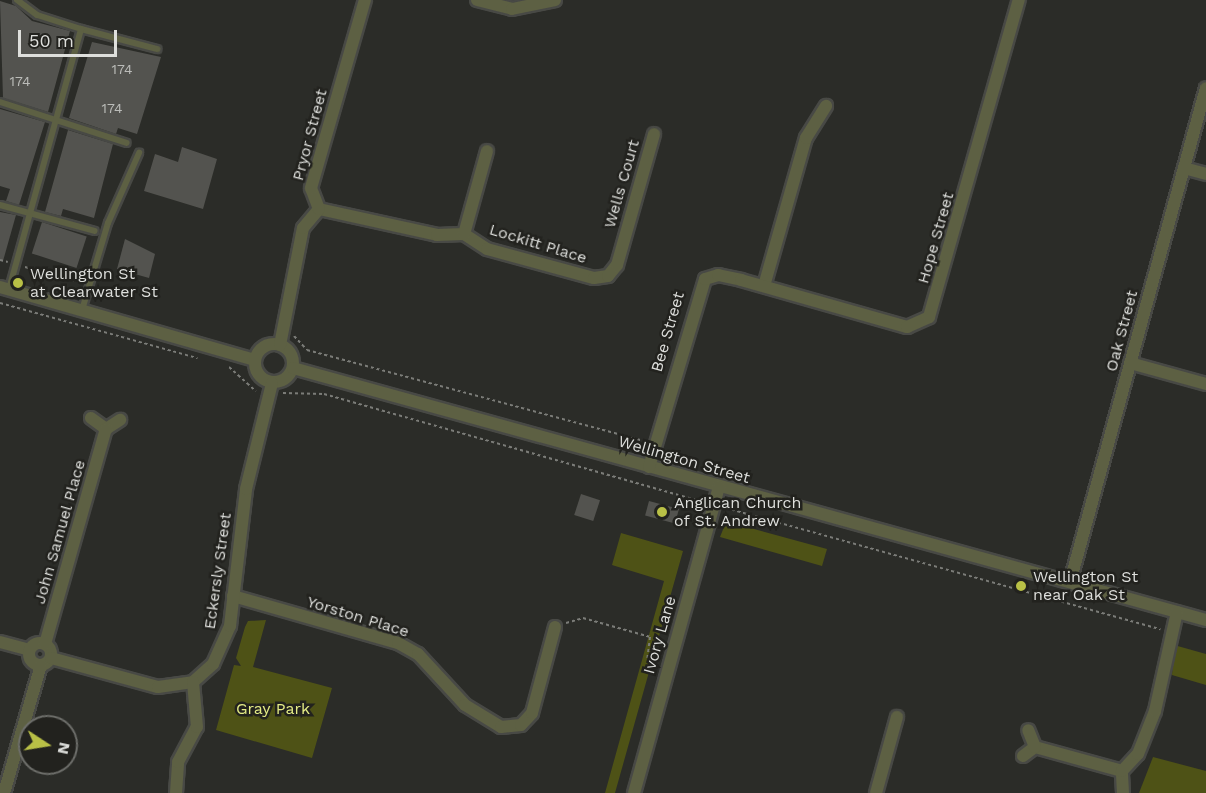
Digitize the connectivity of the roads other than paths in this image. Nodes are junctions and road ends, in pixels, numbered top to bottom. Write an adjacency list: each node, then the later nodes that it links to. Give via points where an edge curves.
1 (16, 0): 6 (lane, via 38,15)
2 (365, 0): 19 (street, Pryor Street, via 310,188)
3 (477, 0): 4 (street, via 512,9)
4 (555, 0)
5 (1019, 0): 24 (street, Hope Street, via 929,317 907,327)
6 (81, 29): 7 (lane); 11 (lane)
7 (157, 49)
8 (1206, 88): 16 (street, Oak Street)
9 (0, 102): 11 (lane)
10 (826, 106): 24 (street, via 806,138)
11 (56, 118): 13 (lane, via 65,126); 20 (lane)
12 (654, 134): 23 (street, Wells Court, via 617,265)
13 (127, 143)
14 (487, 151): 22 (street)
15 (139, 153): 26 (lane)
16 (1184, 168): 17 (street); 29 (street, Oak Street)
17 (1206, 174)
18 (0, 205): 20 (lane)
19 (319, 209): 22 (street, Lockitt Place, via 437,235); 27 (street, via 303,228)
20 (29, 213): 21 (lane); 25 (lane)
21 (95, 231)
22 (464, 234): 23 (street, Lockitt Place, via 487,249 594,278)
23 (608, 276)
24 (764, 286): 36 (street, Bee Street, via 718,275 701,283)
25 (4, 288): 26 (street)
26 (82, 310): 28 (street)
27 (280, 345): 28 (street, via 264,347); 30 (street, via 291,354)
28 (255, 360): 32 (street, via 258,375)
29 (1131, 363): 31 (street); 38 (street, Oak Street)
30 (293, 368): 32 (street); 36 (street, Wellington Street)
31 (1206, 384)
32 (271, 388): 39 (street, Eckersly Street, via 246,489)
33 (91, 418): 35 (street)
34 (120, 420): 35 (street)
35 (106, 429): 44 (street, John Samuel Place)
36 (649, 466): 37 (street, Wellington Street)
37 (719, 487): 38 (street, Wellington Street); 55 (street, Ivory Lane)
38 (1070, 582): 40 (street, Wellington Street)
39 (233, 597): 42 (street, Yorston Place, via 398,643 418,654 465,705 501,727 521,725 532,713); 47 (street, Eckersly Street, via 221,650)
40 (1177, 612): 41 (street, Wellington Street); 52 (street, via 1155,711 1138,754)
41 (1206, 620)
42 (555, 627)
43 (0, 642): 45 (street)
44 (45, 644): 45 (street); 46 (street)
45 (29, 650): 46 (street, via 30,659)
46 (46, 662): 47 (street, via 158,687); 53 (street)
47 (193, 682): 54 (street, via 197,727 178,762)
48 (897, 717): 56 (street)
49 (1028, 730): 50 (street)
50 (1035, 747): 51 (street); 52 (street)
51 (1023, 756)
52 (1122, 771): 57 (street)
53 (4, 793)
54 (176, 793)
55 (634, 793)
56 (876, 793)
57 (1123, 793)

